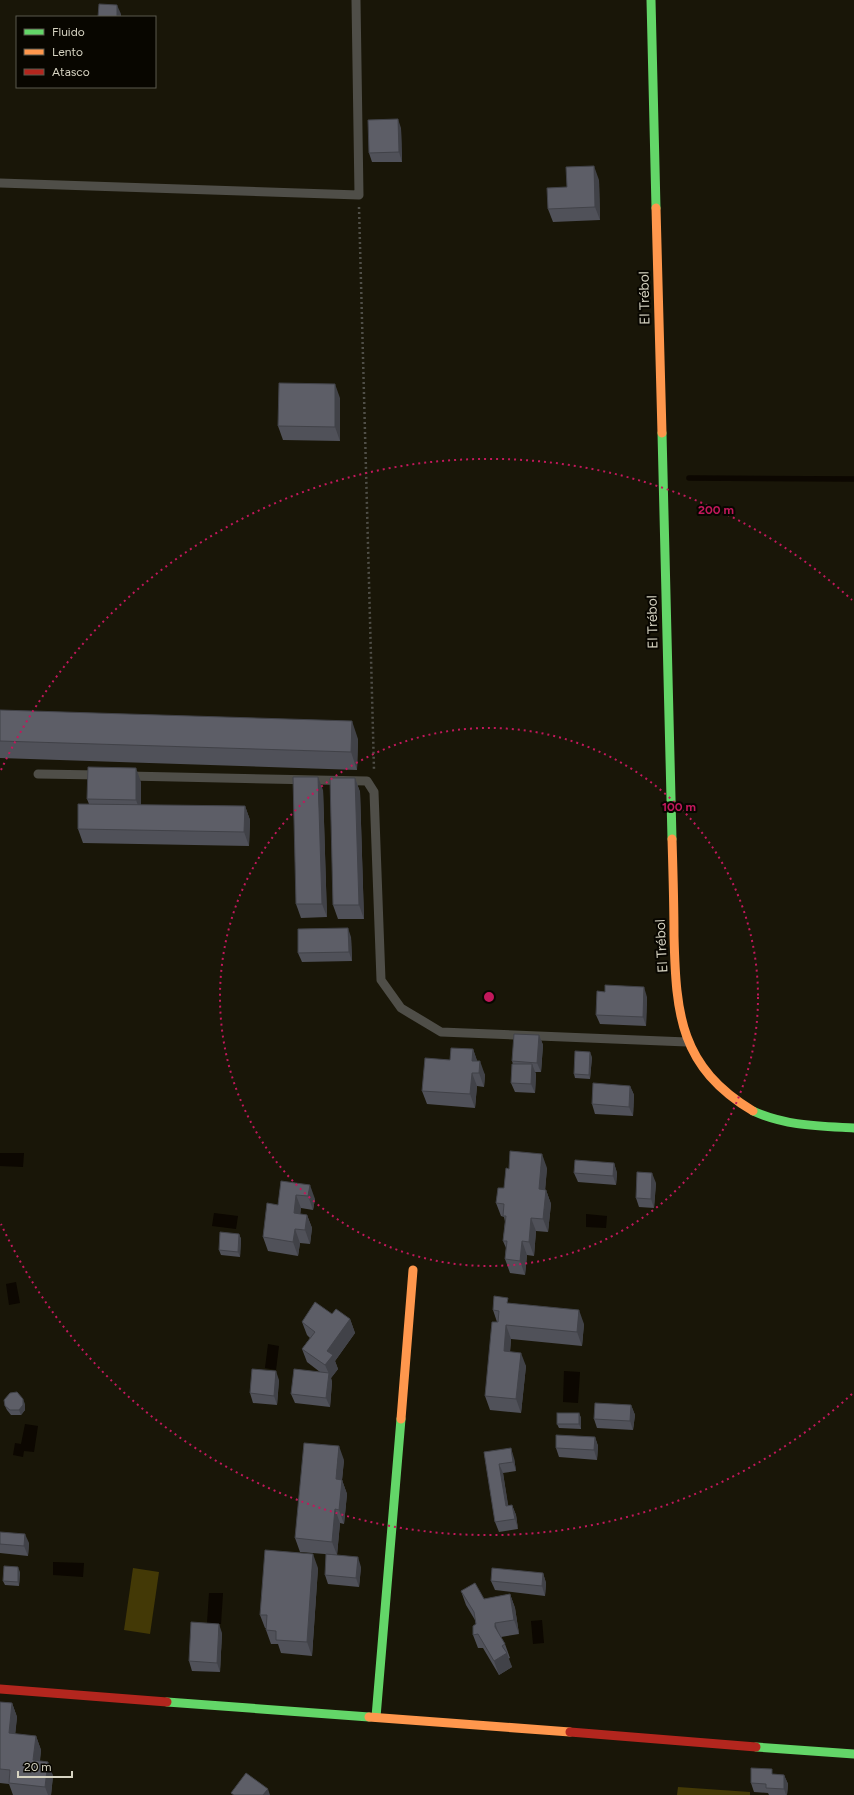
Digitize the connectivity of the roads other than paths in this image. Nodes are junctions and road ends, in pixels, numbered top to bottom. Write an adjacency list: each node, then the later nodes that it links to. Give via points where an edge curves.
1 (356, 0): 3 (lane, via 359,195)
2 (651, 0): 5 (street, El Trébol, via 674,926 680,1018)
3 (0, 184)
4 (38, 774): 5 (lane, via 367,781 374,792 381,980 401,1008 441,1032)
5 (688, 1042): 6 (street, El Trébol, via 703,1069 739,1103 775,1119 794,1124)
6 (854, 1128)
7 (413, 1270): 9 (street)
8 (0, 1689): 9 (street)
9 (376, 1717): 10 (street)
10 (854, 1754)

